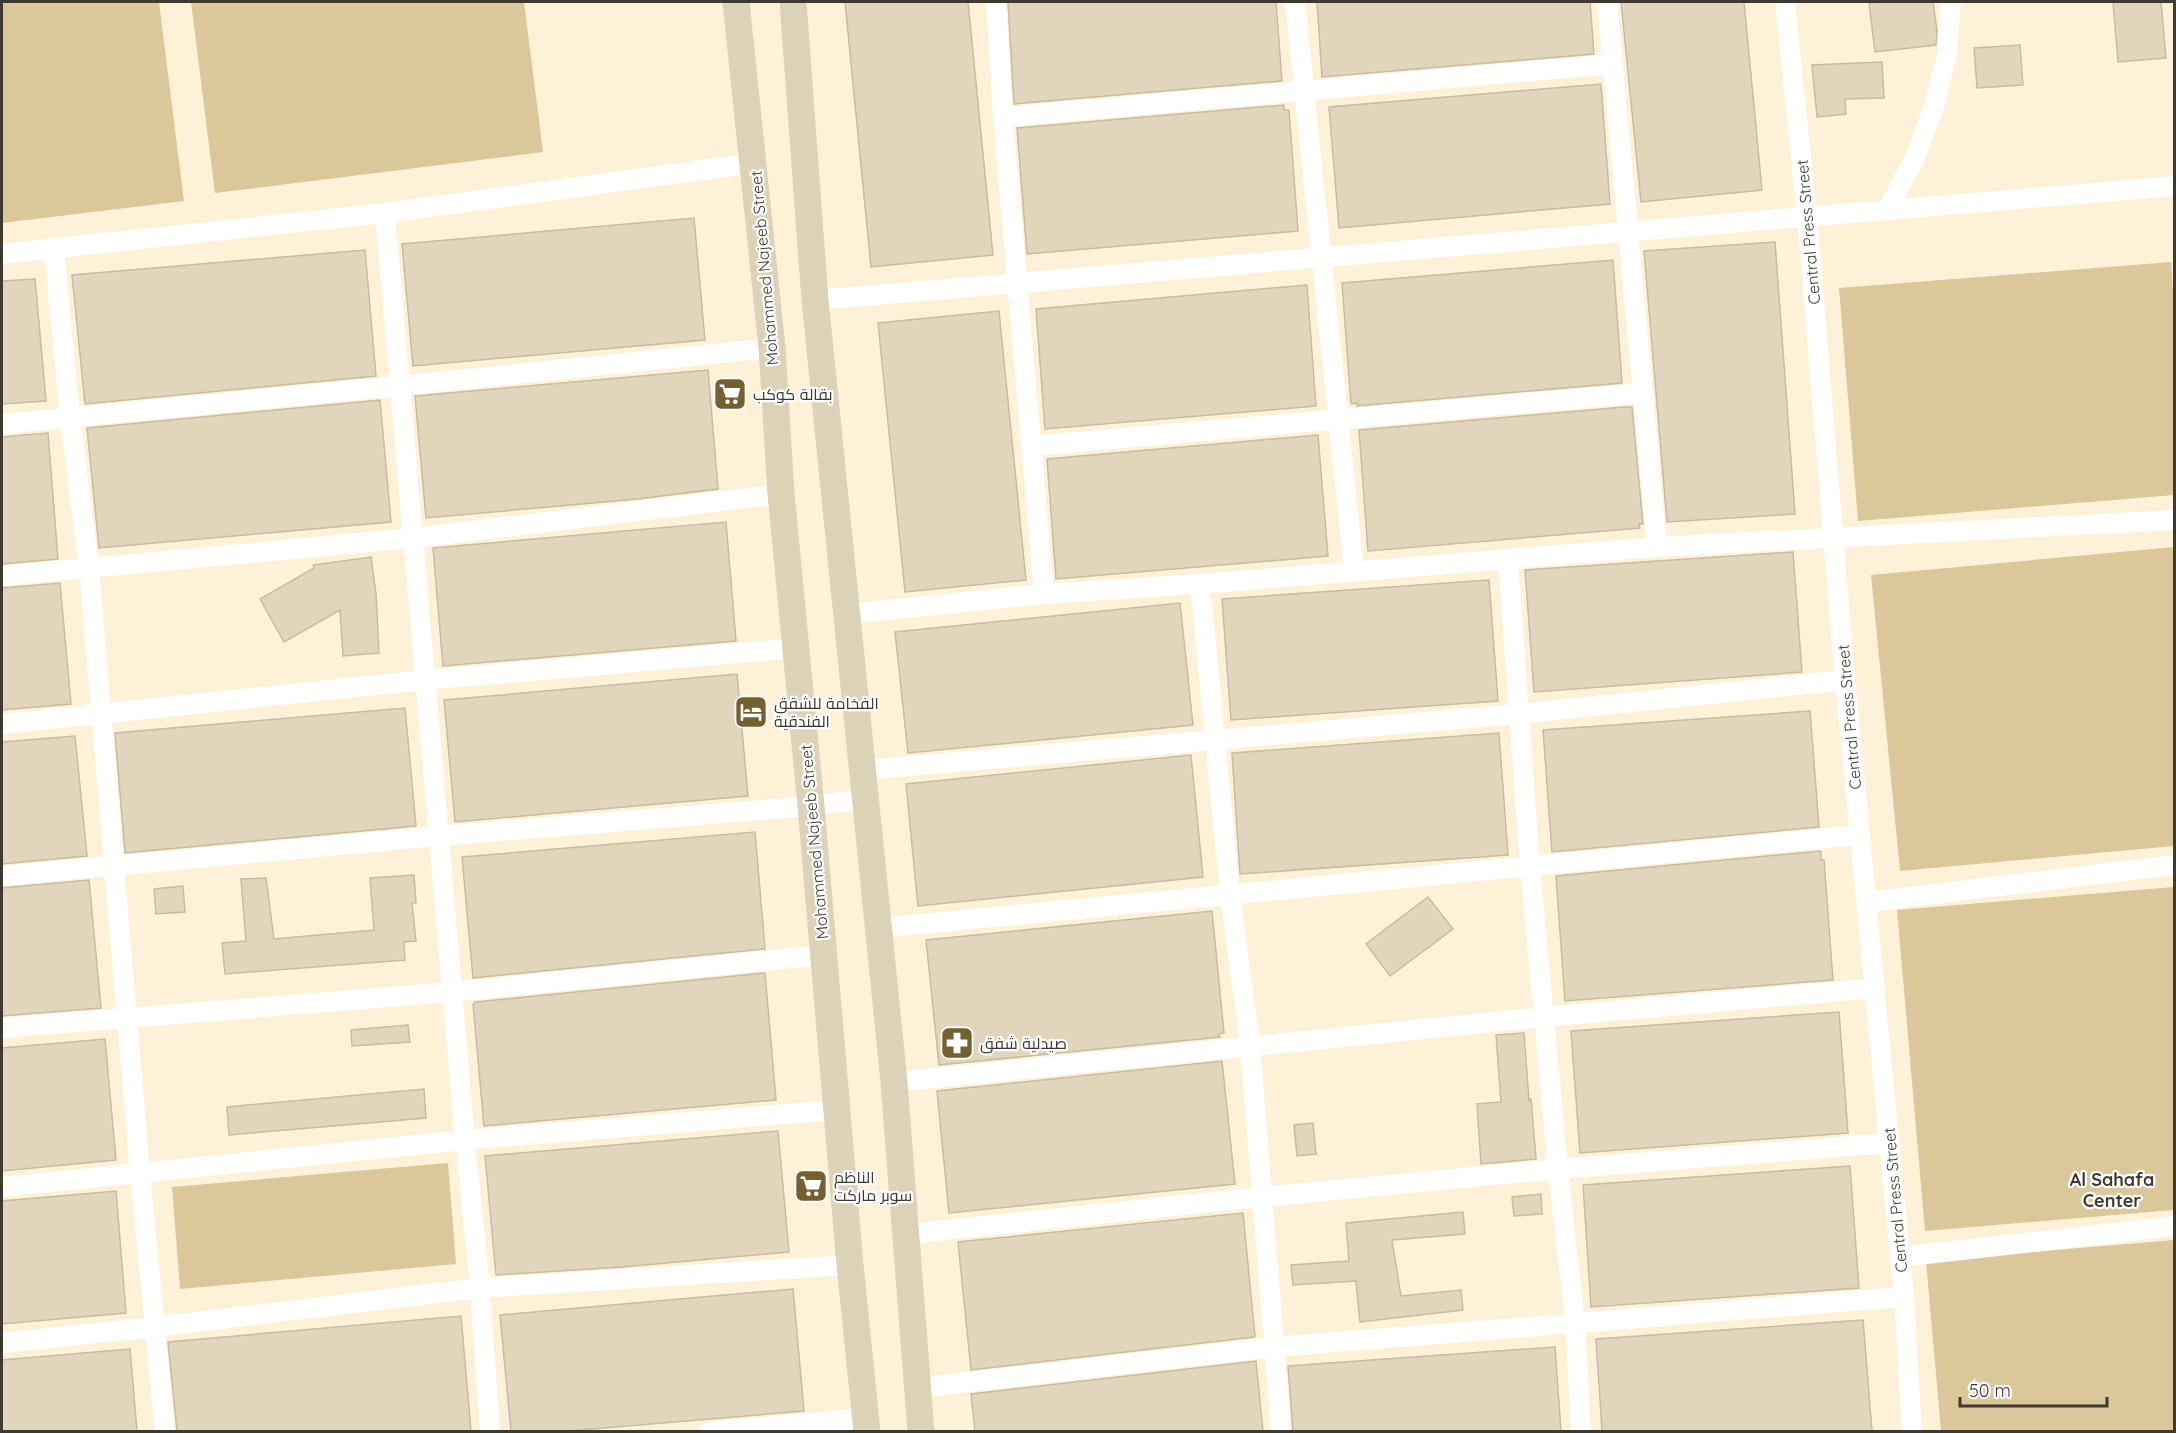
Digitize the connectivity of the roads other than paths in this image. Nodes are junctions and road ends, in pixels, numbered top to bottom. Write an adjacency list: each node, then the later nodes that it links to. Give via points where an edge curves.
1 (736, 2): 11 (main road, Mohammed Najeeb Street)
2 (793, 2): 21 (main road)
3 (996, 2): 10 (street)
4 (1295, 2): 9 (street)
5 (1607, 2): 8 (street)
6 (1785, 2): 15 (street, Central Press Street)
7 (1951, 2): 13 (street, via 1947,54 1935,104 1914,160)
8 (1613, 64): 9 (street); 16 (street)
9 (1304, 91): 10 (street); 19 (street)
10 (1003, 117): 20 (street)
11 (754, 163): 14 (street); 22 (main road, Mohammed Najeeb Street)
12 (2175, 186): 13 (street)
13 (1887, 210): 15 (street)
14 (385, 213): 17 (street); 23 (street)
15 (1807, 216): 16 (street); 32 (street, Central Press Street)
16 (1628, 232): 19 (street); 24 (street)
17 (54, 248): 18 (street); 25 (street)
18 (2, 254)
19 (1322, 259): 20 (street); 26 (street)
20 (1017, 284): 21 (street); 28 (street)
21 (815, 300): 40 (main road)
22 (772, 348): 23 (street); 29 (main road, Mohammed Najeeb Street)
23 (399, 387): 25 (street); 31 (street)
24 (1642, 393): 26 (street); 33 (street)
25 (70, 417): 27 (street); 35 (street)
26 (1338, 419): 28 (street); 36 (street)
27 (2, 424)
28 (1032, 446): 39 (street)
29 (781, 494): 31 (street); 41 (main road, Mohammed Najeeb Street)
30 (2175, 520): 32 (street)
31 (412, 538): 35 (street); 42 (street)
32 (1835, 538): 33 (street); 43 (street, Central Press Street)
33 (1657, 547): 34 (street)
34 (1508, 559): 36 (street); 45 (street)
35 (89, 568): 37 (street); 44 (street)
36 (1354, 571): 38 (street)
37 (2, 576)
38 (1200, 584): 39 (street); 47 (street)
39 (1044, 594): 40 (street)
40 (846, 614): 48 (main road)
41 (797, 648): 42 (street); 50 (main road, Mohammed Najeeb Street)
42 (425, 680): 44 (street); 52 (street)
43 (1845, 680): 45 (street); 51 (street, Central Press Street)
44 (101, 714): 46 (street); 54 (street)
45 (1519, 714): 47 (street); 55 (street)
46 (2, 724)
47 (1215, 740): 48 (street); 57 (street)
48 (862, 770): 49 (main road)
49 (864, 799): 50 (street); 59 (main road)
50 (811, 806): 52 (street); 60 (main road, Mohammed Najeeb Street)
51 (1859, 835): 55 (street); 58 (street, Central Press Street)
52 (438, 836): 54 (street); 62 (street)
53 (2175, 865): 58 (street)
54 (114, 866): 56 (street); 64 (street)
55 (1530, 868): 57 (street); 63 (street)
56 (2, 876)
57 (1230, 894): 59 (street); 66 (street)
58 (1868, 902): 61 (street, Central Press Street)
59 (878, 928): 67 (main road)
60 (823, 955): 62 (street); 68 (main road, Mohammed Najeeb Street)
61 (1875, 988): 63 (street); 70 (street, Central Press Street)
62 (452, 992): 64 (street); 69 (street)
63 (1544, 1017): 66 (street); 71 (street)
64 (127, 1018): 65 (street); 72 (street)
65 (2, 1028)
66 (1250, 1045): 67 (street); 74 (street)
67 (894, 1082): 76 (main road)
68 (836, 1110): 69 (street); 78 (main road, Mohammed Najeeb Street)
69 (465, 1140): 72 (street); 79 (street)
70 (1889, 1143): 71 (street); 77 (street, Central Press Street)
71 (1558, 1169): 74 (street); 81 (street)
72 (140, 1173): 73 (street); 82 (street)
73 (2, 1186)
74 (1261, 1197): 76 (street); 84 (street)
75 (2175, 1226): 77 (street)
76 (907, 1234): 85 (main road)
77 (1900, 1257): 80 (street, Central Press Street)
78 (850, 1265): 79 (street); 86 (main road, Mohammed Najeeb Street)
79 (480, 1288): 82 (street); 88 (street)
80 (1904, 1297): 81 (street); 93 (street, Central Press Street)
81 (1575, 1322): 84 (street); 92 (street)
82 (154, 1327): 83 (street); 87 (street)
83 (2, 1343)
84 (1274, 1347): 85 (street); 91 (street)
85 (917, 1388): 90 (main road)
86 (867, 1425): 89 (street)
87 (165, 1431)
88 (490, 1431)
89 (709, 1431)
90 (921, 1431)
91 (1281, 1431)
92 (1581, 1431)
93 (1912, 1431)

